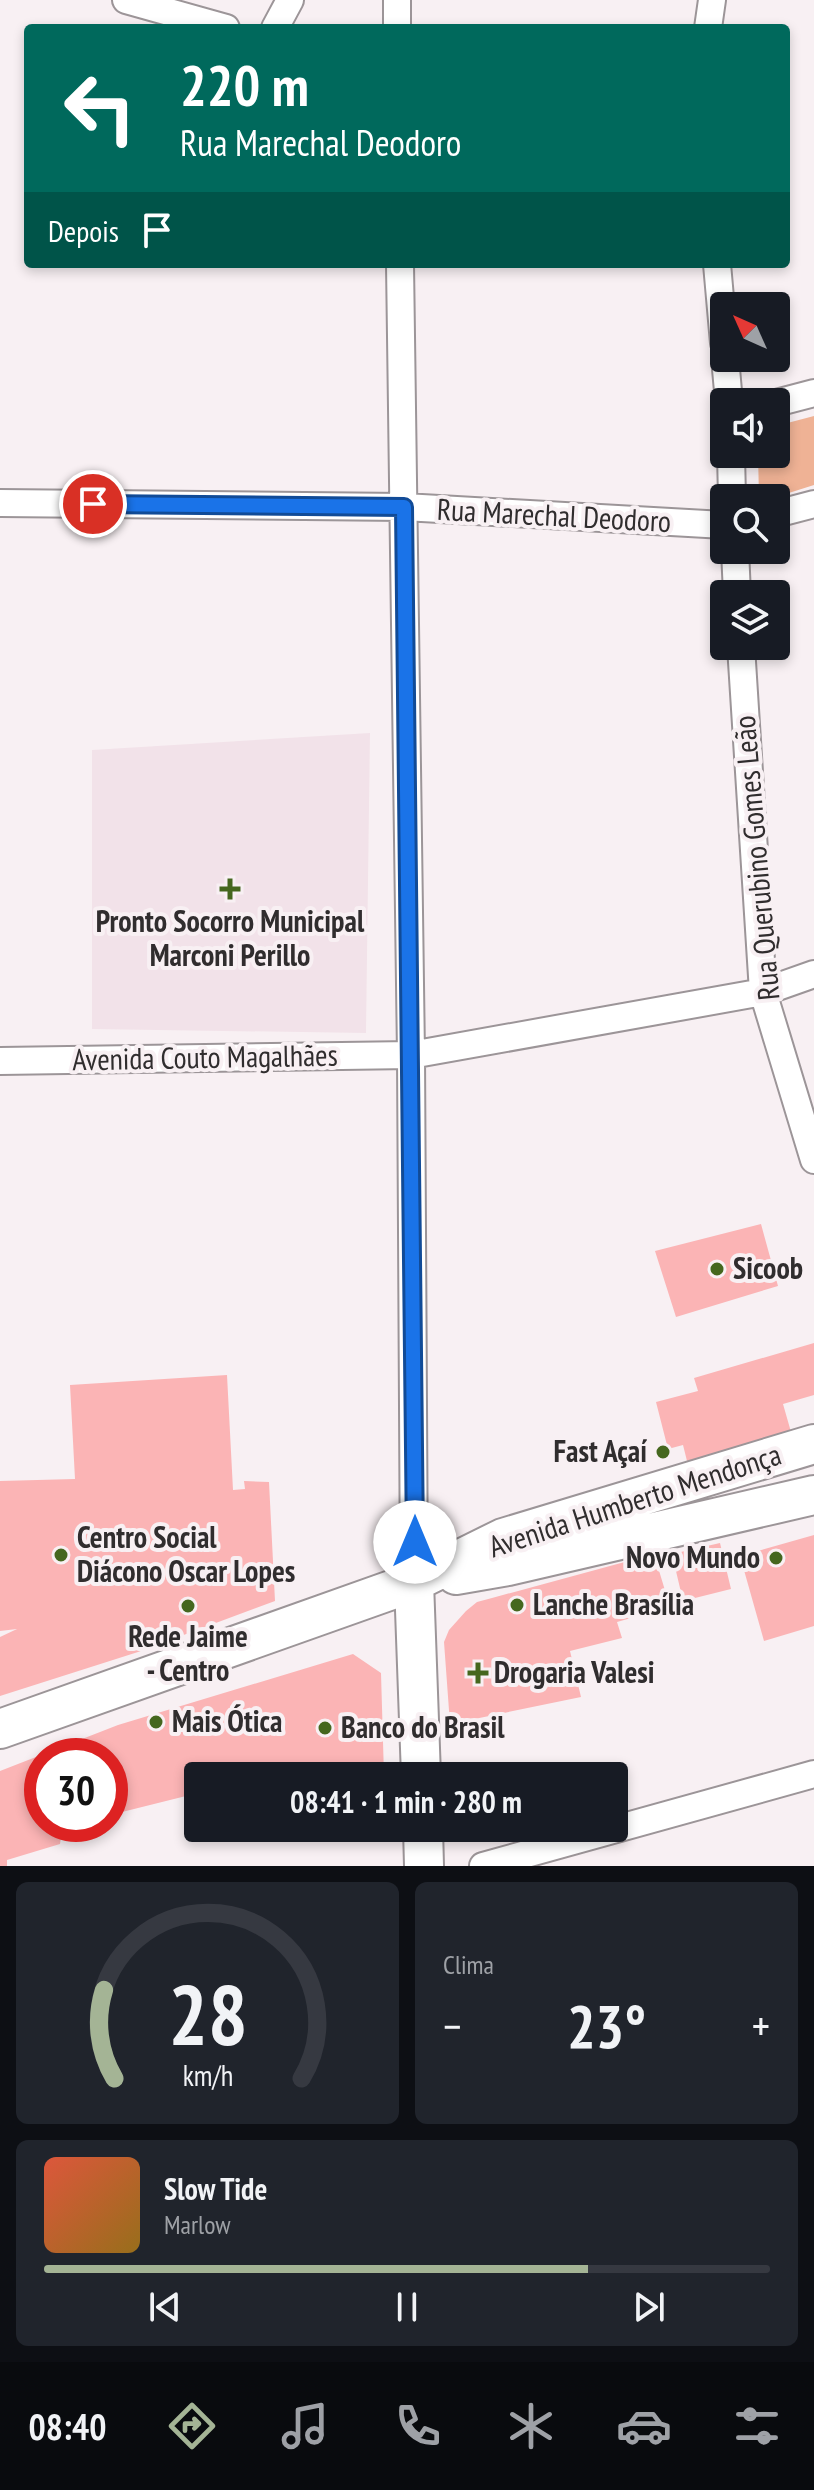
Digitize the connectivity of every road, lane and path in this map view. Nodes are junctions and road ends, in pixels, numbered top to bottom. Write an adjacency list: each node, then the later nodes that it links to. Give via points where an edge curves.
1 (126, 0): 5 (street)
2 (290, 0): 6 (street)
3 (397, 0): 7 (street)
4 (712, 0): 8 (street)
5 (212, 24)
6 (277, 24)
7 (397, 24)
8 (709, 24)
9 (400, 268): 16 (street)
10 (717, 268): 11 (street)
11 (719, 292)
12 (814, 393): 13 (street)
13 (790, 399)
14 (0, 503): 16 (street, Rua Marechal Deodoro)
15 (814, 504): 17 (street)
16 (404, 507): 18 (street, Rua Marechal Deodoro); 22 (street)
17 (790, 510)
18 (710, 524)
19 (742, 660): 21 (street, Rua Querubino Gomes Leão)
20 (814, 974): 21 (street, Avenida Couto Magalhães)
21 (763, 992): 22 (street, Avenida Couto Magalhães); 24 (street, Rua Querubino Gomes Leão)
22 (411, 1055): 23 (street, Avenida Couto Magalhães); 27 (street)
23 (0, 1061)
24 (814, 1160)
25 (814, 1444): 27 (main road, Avenida Humberto Mendonça, via 503,1538)
26 (814, 1495): 27 (main road, Avenida Humberto Mendonça, via 508,1566)
27 (414, 1582): 28 (main road, Avenida Humberto Mendonça); 29 (main road)
28 (0, 1729)
29 (420, 1762)
30 (814, 1774): 33 (street)
31 (423, 1842): 32 (main road)
32 (424, 1866)
33 (483, 1866)

